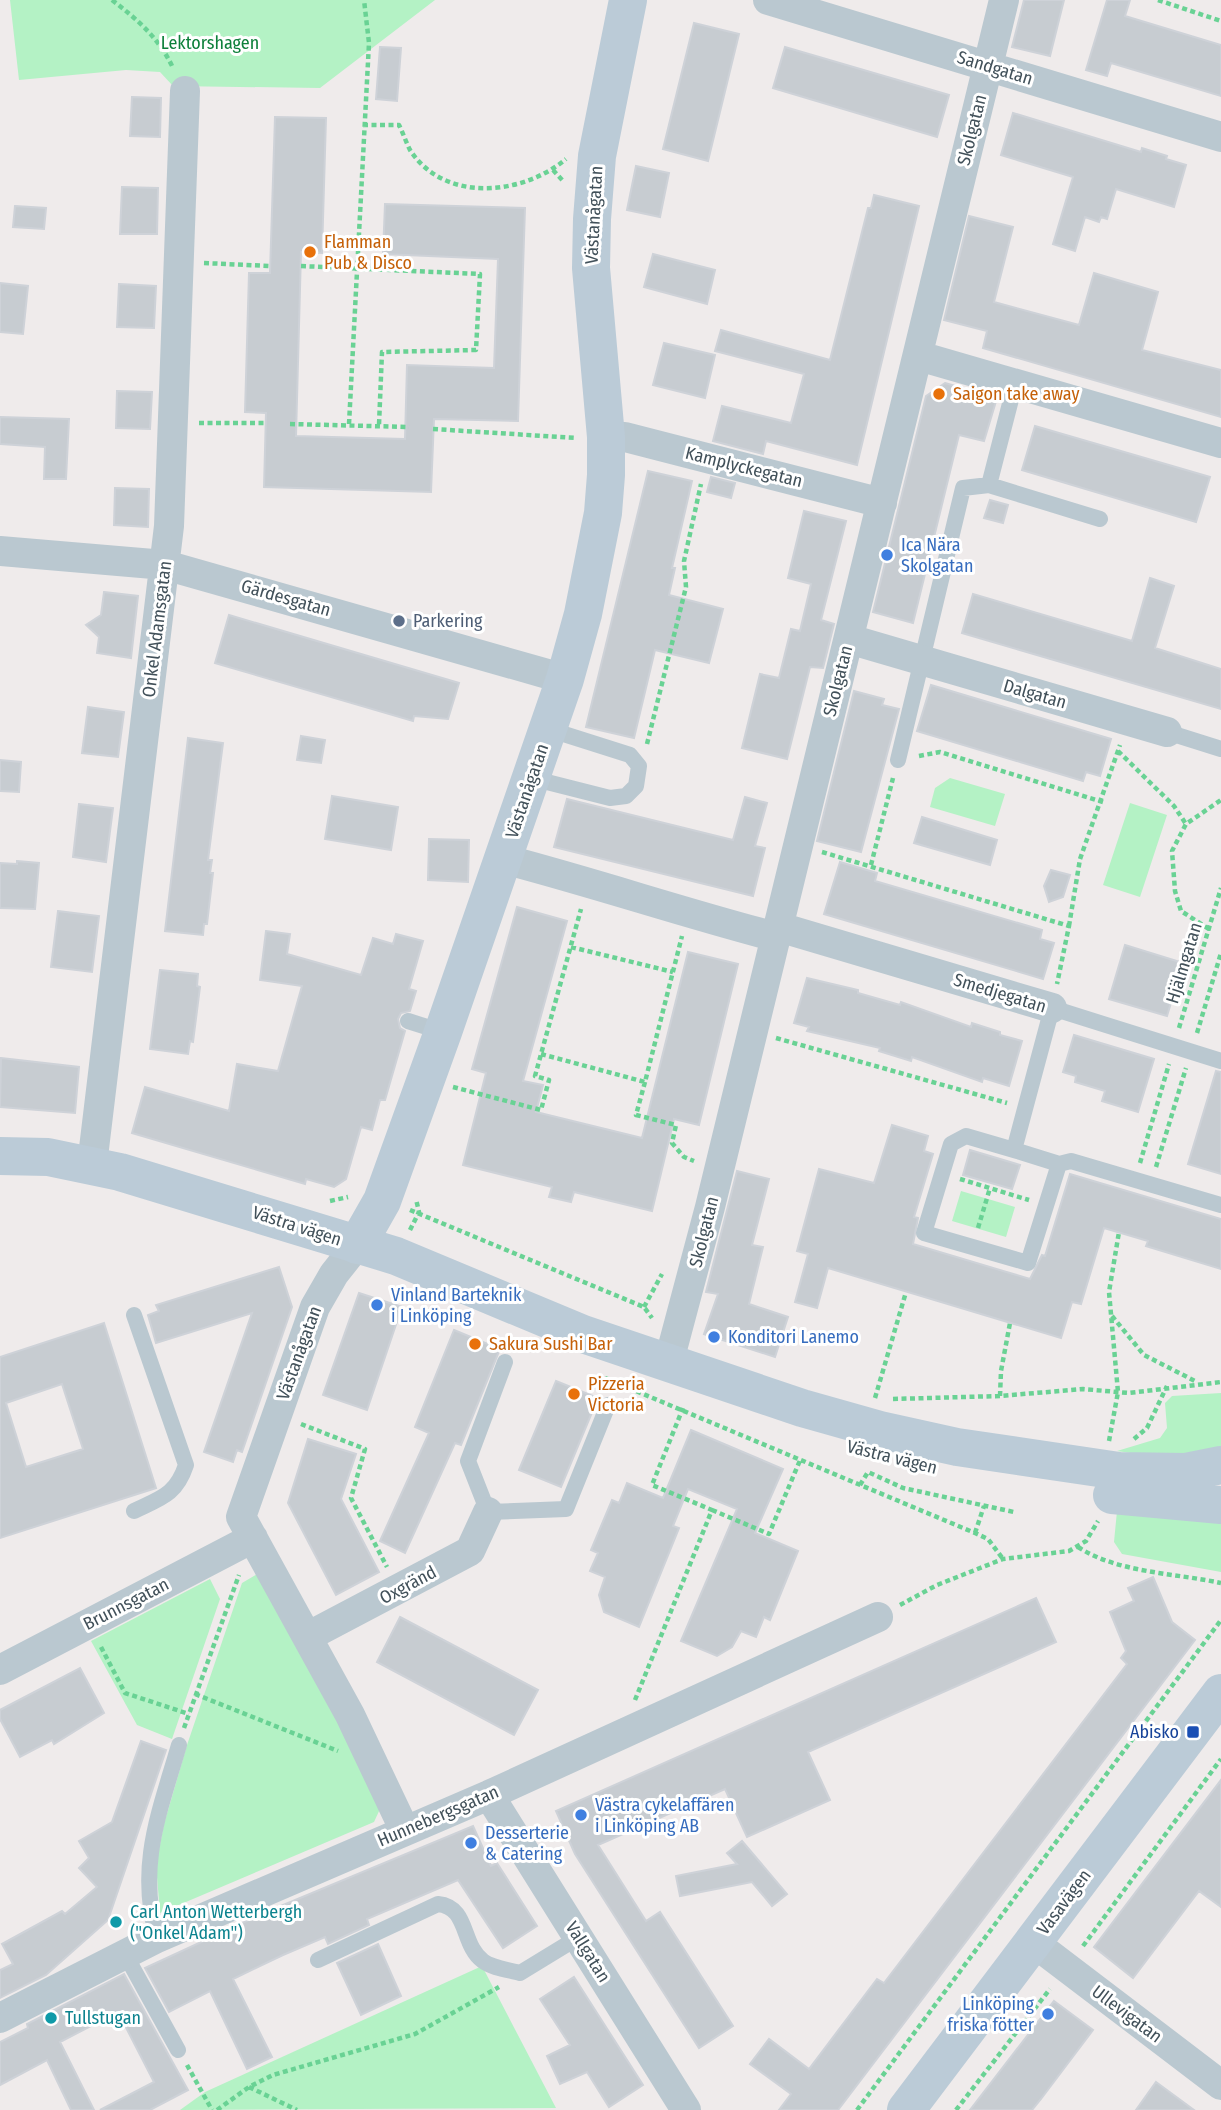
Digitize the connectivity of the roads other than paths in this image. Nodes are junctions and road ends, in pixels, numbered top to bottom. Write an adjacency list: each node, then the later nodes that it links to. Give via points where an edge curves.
1 (628, 0): 9 (main road, Västanågatan, via 604,109 592,219 593,291)
2 (768, 0): 4 (street, Sandgatan)
3 (1004, 0): 4 (street, Skolgatan)
4 (988, 66): 6 (street, Sandgatan); 7 (street, Skolgatan)
5 (184, 91): 15 (street, Onkel Adamsgatan)
6 (1221, 136)
7 (919, 356): 8 (street); 12 (street, Skolgatan)
8 (1015, 384): 10 (street); 11 (lane)
9 (606, 437): 12 (street, Kamplyckegatan, via 625,437); 18 (main road, Västanågatan, via 604,504)
10 (1221, 443)
11 (989, 485): 13 (lane); 17 (lane, via 963,488)
12 (882, 503): 16 (street, Skolgatan)
13 (1100, 519)
14 (0, 551): 15 (street, Gärdesgatan)
15 (165, 565): 18 (street, Gärdesgatan); 31 (street, Onkel Adamsgatan)
16 (849, 639): 17 (street, Dalgatan); 25 (street, Skolgatan)
17 (923, 662): 20 (street, Dalgatan); 22 (lane)
18 (565, 679): 19 (main road, Västanågatan)
19 (548, 729): 23 (main road, Västanågatan); 23 (lane, via 621,750 635,760 640,772 632,792 618,798)
20 (1167, 733): 21 (lane, Dalgatan)
21 (1221, 749)
22 (898, 760)
23 (531, 778): 24 (main road, Västanågatan)
24 (503, 859): 25 (street, Smedjegatan, via 676,911); 33 (main road, Västanågatan, via 425,1027 382,1201)
25 (778, 932): 26 (street, Smedjegatan); 36 (street, Skolgatan)
26 (1052, 1008): 27 (lane, Smedjegatan); 28 (lane)
27 (1221, 1061)
28 (1014, 1150): 30 (lane); 30 (lane, via 966,1136 951,1144 924,1233 1028,1263)
29 (0, 1156): 31 (main road, Västra vägen, via 48,1157)
30 (1059, 1164): 32 (lane, via 1071,1161)
31 (92, 1165): 33 (main road, Västra vägen)
32 (1221, 1205)
33 (357, 1245): 35 (main road, Västra vägen, via 396,1256); 43 (street, Västanågatan, via 315,1307 277,1414 241,1517)
34 (134, 1315): 41 (lane, via 186,1465 180,1483 166,1496)
35 (583, 1334): 36 (main road, Västra vägen); 40 (main road, Västra vägen, via 661,1375 795,1429 873,1454 1046,1488)
36 (673, 1348): 39 (main road, Västra vägen, via 802,1408 957,1447 1119,1471 1186,1472)
37 (505, 1363): 42 (lane, via 468,1461)
38 (608, 1405): 42 (lane, via 566,1509)
39 (1221, 1465)
40 (1221, 1505)
41 (134, 1511)
42 (488, 1512): 45 (street, Oxgränd, via 470,1551)
43 (253, 1538): 45 (street); 46 (street, Brunnsgatan)
44 (878, 1617): 49 (street, Hunnebergsgatan)
45 (307, 1637): 50 (street)
46 (0, 1670)
47 (1221, 1693): 53 (main road, Vasavägen)
48 (179, 1745): 52 (lane, via 147,1865)
49 (489, 1795): 50 (street, Hunnebergsgatan); 51 (street, Vallgatan)
50 (405, 1831): 52 (street, Hunnebergsgatan)
51 (579, 1937): 55 (lane, via 520,1973 483,1962 468,1942 456,1912 438,1904); 59 (street, Vallgatan)
52 (157, 1938): 54 (street, Hunnebergsgatan)
53 (1033, 1942): 58 (street, Ullevigatan); 60 (main road, Vasavägen)
54 (125, 1954): 56 (street, Hunnebergsgatan); 57 (lane)
55 (318, 1960)
56 (0, 2018)
57 (178, 2050)
58 (1221, 2085)
59 (687, 2110)
60 (906, 2110)

